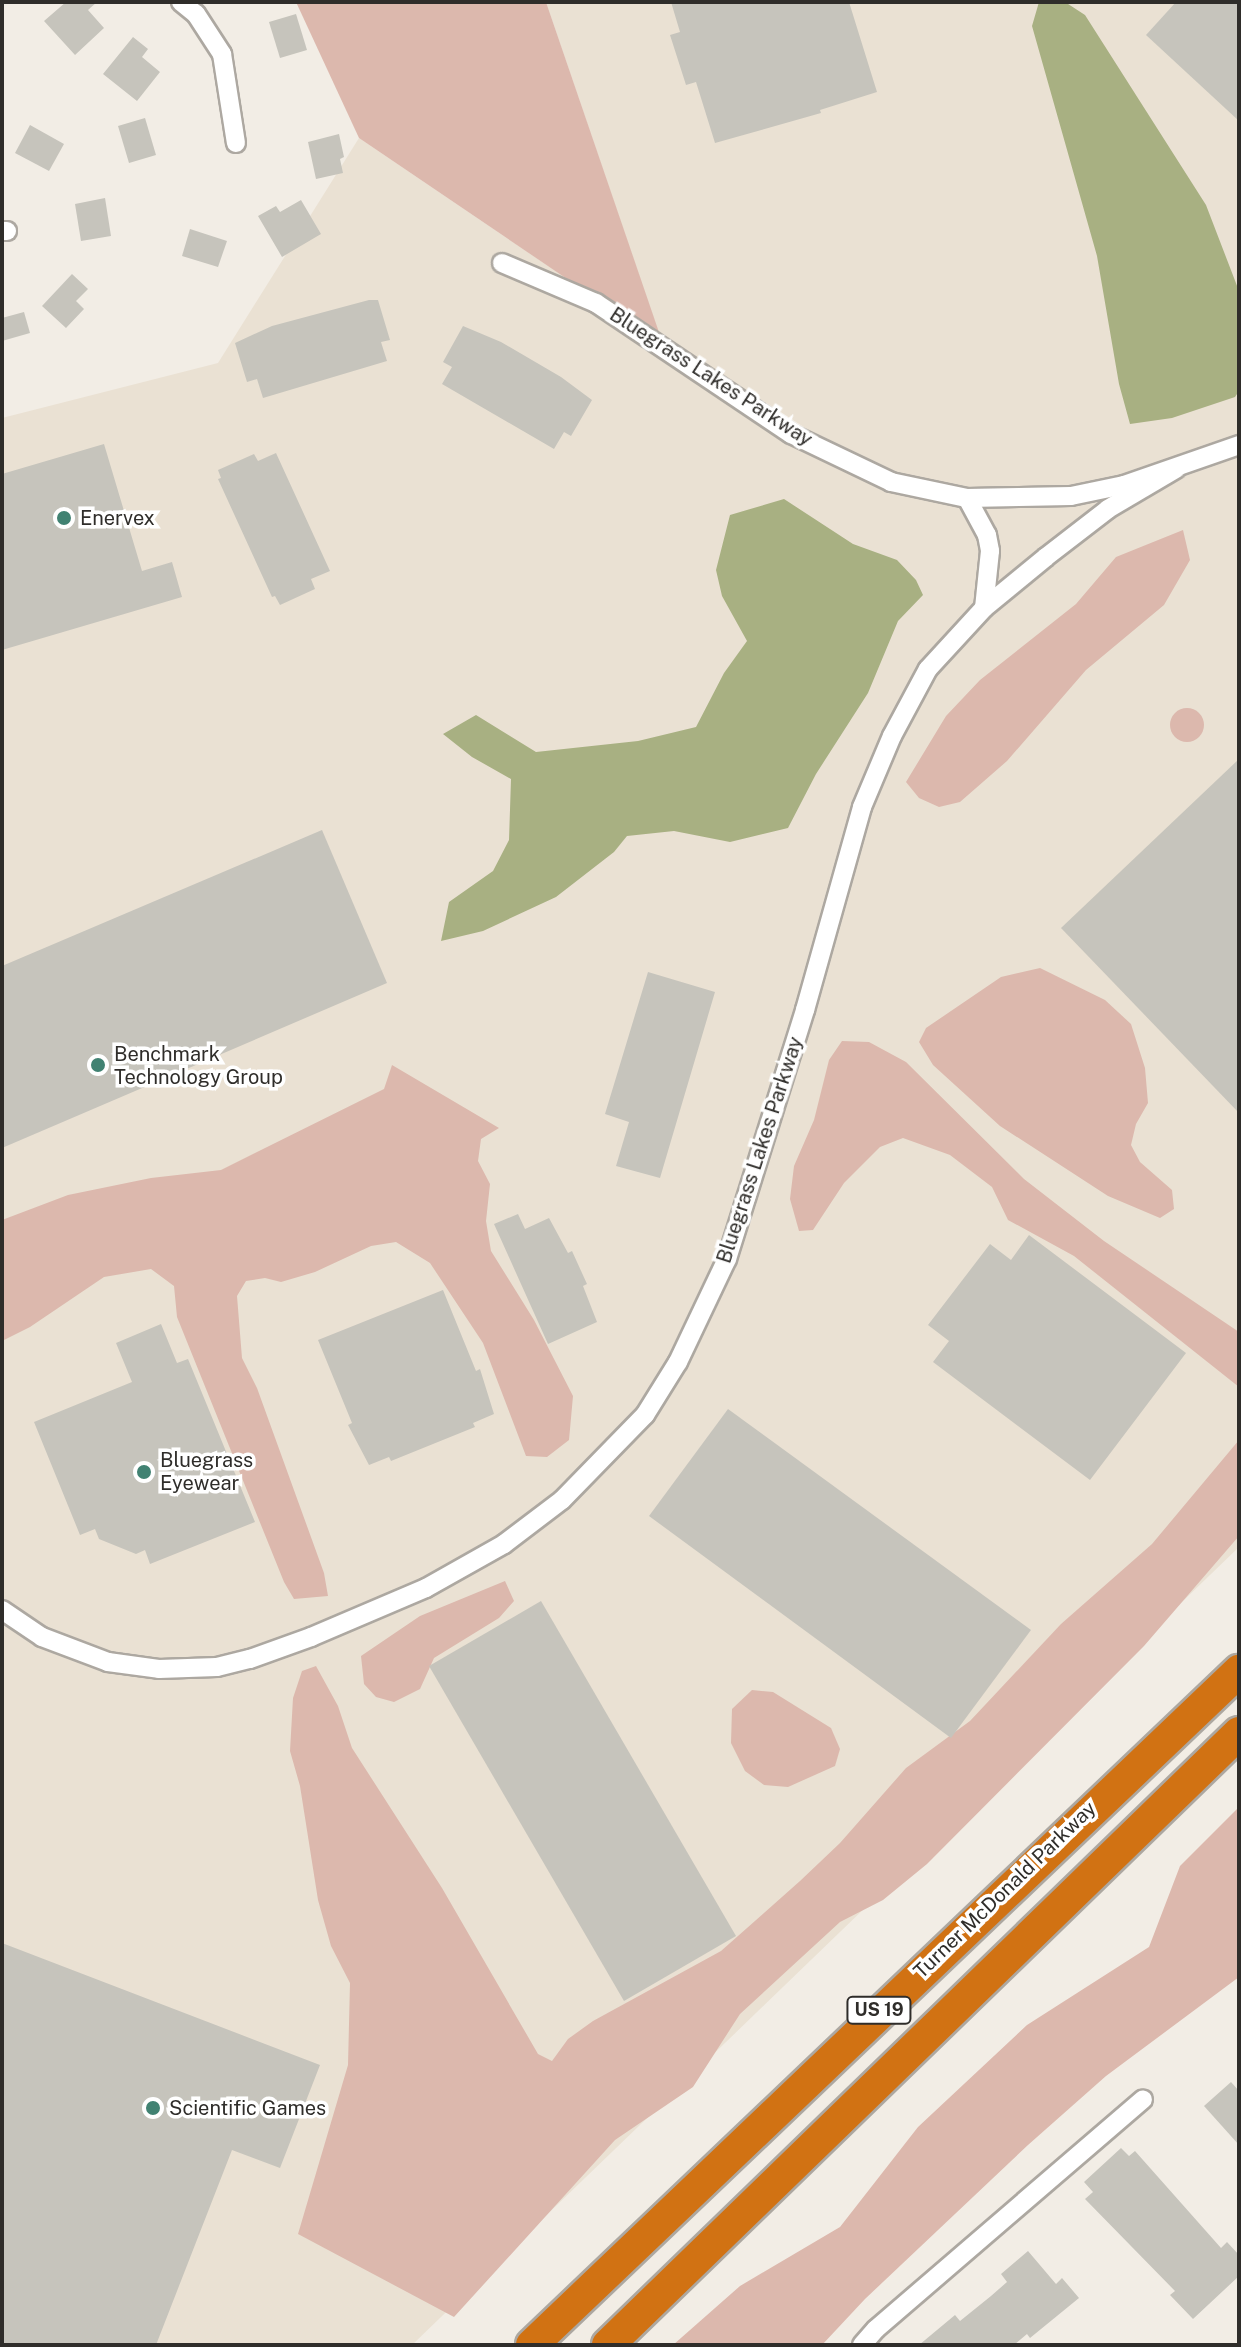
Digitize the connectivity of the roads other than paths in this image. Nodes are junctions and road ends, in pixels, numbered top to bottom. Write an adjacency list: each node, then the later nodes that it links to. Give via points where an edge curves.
1 (181, 2): 2 (street, via 196,14 222,54)
2 (236, 143)
3 (502, 263): 6 (street, Bluegrass Lakes Parkway, via 596,303 791,434 891,482)
4 (1239, 445): 5 (street, Bluegrass Lakes Parkway)
5 (1176, 469): 6 (street, Bluegrass Lakes Parkway, via 1071,496); 7 (street, Bluegrass Lakes Parkway, via 1096,517)
6 (967, 498): 7 (street, via 990,551)
7 (984, 608): 8 (street, Bluegrass Lakes Parkway, via 928,669 862,807 805,1010 722,1271 678,1362 645,1415 562,1500 504,1544 426,1588 311,1637 217,1667 159,1669 108,1662 42,1637)
8 (2, 1610)
9 (1236, 1673): 12 (highway, Turner McDonald Parkway / US 19)
10 (1239, 1733): 13 (highway, US 19)
11 (1143, 2099): 14 (street)
12 (532, 2345)
13 (608, 2345)
14 (862, 2345)

